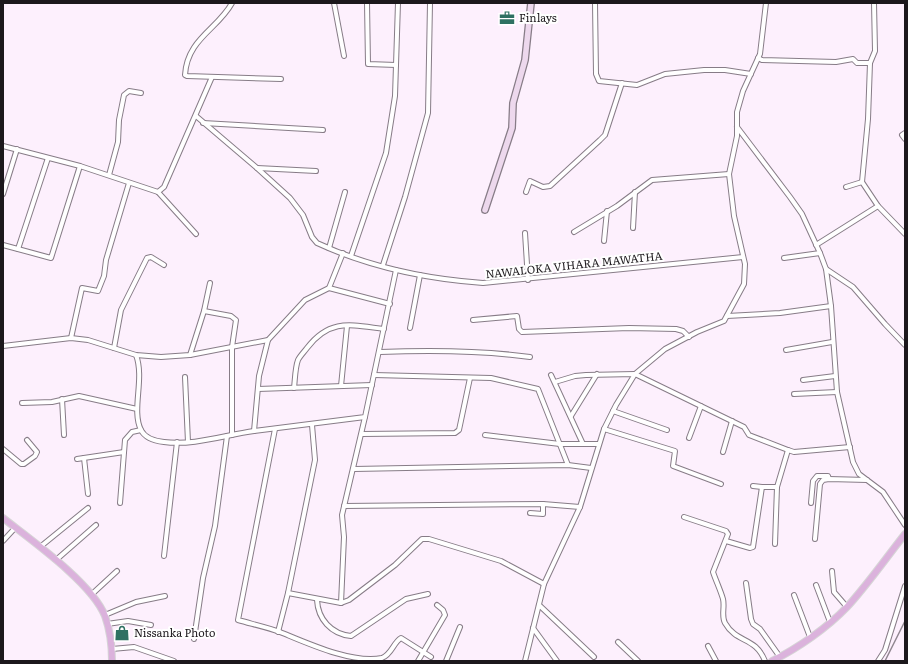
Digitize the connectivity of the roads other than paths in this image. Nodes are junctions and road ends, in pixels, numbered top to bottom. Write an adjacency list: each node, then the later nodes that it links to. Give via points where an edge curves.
1 (232, 3): 15 (street, via 194,47 185,68 187,76)
2 (334, 3): 10 (street)
3 (367, 3): 13 (street, via 368,64)
4 (398, 3): 13 (street)
5 (430, 3): 60 (street, via 428,113)
6 (531, 3): 42 (street, via 524,60 513,103 512,128)
7 (595, 3): 17 (street, via 596,74 599,81)
8 (766, 3): 11 (street)
9 (874, 3): 12 (street, via 875,51)
10 (344, 56)
11 (758, 58): 12 (street, via 836,62 854,59 857,63); 14 (street)
12 (870, 63): 33 (street)
13 (396, 65): 56 (street, via 395,96 386,153)
14 (751, 74): 17 (street, via 704,70 665,74 637,85); 21 (street, via 737,112)
15 (212, 77): 16 (street); 19 (street)
16 (281, 79)
17 (622, 83): 38 (street, via 605,135 550,186 543,187 530,181)
18 (141, 93): 32 (street, via 129,91 124,95 118,142)
19 (196, 116): 20 (street, NAWALOKA VIHARA MAWATHA); 36 (street, via 164,187)
20 (203, 123): 22 (street); 29 (street, NAWALOKA VIHARA MAWATHA)
21 (737, 126): 31 (street, via 736,145); 51 (street, via 802,214)
22 (323, 130)
23 (905, 133): 24 (street, via 902,135)
24 (905, 139)
25 (3, 146): 26 (street)
26 (17, 150): 27 (street); 40 (street)
27 (48, 158): 28 (street); 53 (street)
28 (80, 166): 32 (street); 53 (street, via 51,258)
29 (257, 168): 30 (street); 52 (street, NAWALOKA VIHARA MAWATHA, via 299,209 317,243)
30 (316, 171)
31 (729, 174): 39 (street, via 652,180); 57 (street, via 734,216)
32 (109, 175): 34 (street)
33 (862, 182): 35 (street); 41 (street)
34 (129, 183): 36 (street); 76 (street, via 106,260 104,276 98,291 82,288)
35 (846, 187)
36 (158, 192): 47 (street)
37 (345, 192): 52 (street)
38 (526, 192)
39 (635, 192): 43 (street); 44 (street)
40 (3, 194)
41 (878, 206): 48 (street); 51 (street)
42 (485, 210)
43 (607, 212): 45 (street); 49 (street)
44 (633, 228)
45 (574, 232)
46 (525, 233): 64 (street)
47 (196, 234)
48 (905, 234)
49 (604, 241)
50 (3, 245): 53 (street)
51 (816, 245): 55 (street)
52 (329, 248): 54 (street, NAWALOKA VIHARA MAWATHA)
53 (18, 249)
54 (343, 253): 56 (street, NAWALOKA VIHARA MAWATHA); 66 (street)
55 (820, 253): 58 (street); 61 (street)
56 (351, 256): 60 (street, NAWALOKA VIHARA MAWATHA)
57 (743, 257): 64 (street, NAWALOKA VIHARA MAWATHA); 70 (street, via 744,284)
58 (784, 258)
59 (164, 265): 82 (street, via 151,257 147,258 121,310)
60 (383, 265): 62 (street, NAWALOKA VIHARA MAWATHA)
61 (826, 269): 68 (street); 79 (street, via 853,287)
62 (396, 270): 63 (street, NAWALOKA VIHARA MAWATHA); 67 (street)
63 (420, 275): 64 (street, NAWALOKA VIHARA MAWATHA, via 483,283); 73 (street)
64 (528, 280)
65 (210, 283): 69 (street)
66 (329, 288): 67 (street); 77 (street, via 304,300)
67 (390, 304): 74 (street)
68 (831, 306): 70 (street, via 780,313); 78 (street)
69 (204, 311): 81 (street, via 235,317); 86 (street)
70 (727, 316): 75 (street, via 724,321)
71 (473, 320): 75 (street, via 518,316 522,332 676,329)
72 (347, 326): 74 (street); 98 (street); 99 (street, via 334,326 316,336 298,361)
73 (410, 328)
74 (384, 329): 84 (street)
75 (689, 337): 89 (street, via 665,349)
76 (70, 338): 80 (street); 82 (street, via 88,340)
77 (268, 340): 81 (street); 100 (street)
78 (832, 342): 83 (street); 92 (street)
79 (905, 345)
80 (3, 346)
81 (232, 347): 86 (street); 119 (street)
82 (114, 348): 85 (street)
83 (786, 350)
84 (380, 352): 87 (street, via 485,351); 90 (street)
85 (136, 355): 86 (street); 106 (street, via 140,377)
86 (190, 355)
87 (530, 357)
88 (597, 374): 89 (street); 96 (street, via 575,376); 108 (street)
89 (635, 374): 105 (street); 107 (street)
90 (374, 375): 94 (street); 97 (street)
91 (551, 375): 96 (street)
92 (835, 376): 95 (street); 101 (street)
93 (185, 377): 125 (street)
94 (470, 378): 117 (street, via 459,430 455,433); 126 (street, via 491,378 538,389)
95 (803, 380)
96 (555, 382): 108 (street)
97 (372, 385): 98 (street); 109 (street)
98 (341, 386): 99 (street)
99 (294, 388): 100 (street)
100 (258, 389): 116 (street)
101 (837, 392): 102 (street); 129 (street)
102 (794, 394)
103 (62, 399): 104 (street); 106 (street, via 79,396); 118 (street)
104 (22, 403)
105 (701, 406): 110 (street); 122 (street)
106 (137, 409): 114 (street)
107 (613, 411): 113 (street); 115 (street)
108 (571, 416): 127 (street)
109 (365, 417): 111 (street); 117 (street)
110 (732, 421): 131 (street, via 744,427 749,435); 133 (street)
111 (312, 425): 112 (street); 172 (street, via 315,460)
112 (275, 429): 116 (street); 188 (street, via 238,620)
113 (604, 429): 128 (street); 141 (street, via 675,451 673,466)
114 (141, 430): 124 (street, via 150,439); 132 (street, via 132,432 125,440)
115 (666, 430)
116 (254, 431): 119 (street)
117 (362, 434): 138 (street)
118 (64, 435)
119 (232, 435): 121 (street)
120 (485, 435): 126 (street)
121 (227, 436): 125 (street); 190 (street, via 215,526)
122 (689, 438)
123 (27, 440): 130 (street, via 37,452 24,464)
124 (177, 442): 125 (street); 164 (street)
125 (188, 442)
126 (560, 444): 127 (street); 136 (street)
127 (583, 444): 128 (street)
128 (599, 444): 137 (street)
129 (850, 447): 131 (street, via 794,452); 140 (street, via 856,471)
130 (3, 449)
131 (788, 450): 144 (street)
132 (124, 452): 134 (street); 146 (street)
133 (722, 452)
134 (84, 458): 135 (street); 145 (street)
135 (77, 459)
136 (568, 465): 137 (street); 138 (street)
137 (591, 468): 150 (street)
138 (354, 469): 149 (street)
139 (829, 479): 140 (street); 147 (street, via 828,476 817,476 813,481); 159 (street, via 823,480 820,484)
140 (868, 480): 156 (street, via 883,492)
141 (721, 484)
142 (753, 486): 143 (street)
143 (762, 486): 144 (street); 161 (street, via 753,547)
144 (777, 487): 162 (street)
145 (88, 494)
146 (120, 503)
147 (811, 503)
148 (543, 504): 149 (street); 150 (street); 152 (street, via 543,514)
149 (344, 506): 178 (street)
150 (580, 507): 168 (street)
151 (88, 508): 163 (street)
152 (530, 512)
153 (684, 517): 161 (street, via 726,531)
154 (3, 518): 157 (main road)
155 (96, 525): 165 (street)
156 (905, 525)
157 (15, 528): 160 (street); 163 (main road)
158 (905, 534): 181 (main road)
159 (815, 538)
160 (3, 541)
161 (726, 541): 206 (street, via 713,572 723,600 725,623 740,638 755,645 762,652)
162 (775, 544)
163 (40, 547): 165 (main road)
164 (164, 556)
165 (56, 560): 174 (main road)
166 (117, 571): 174 (street)
167 (832, 571): 181 (street, via 834,592)
168 (544, 584): 178 (street, via 501,560 422,539 395,565 349,600); 180 (street)
169 (746, 584): 197 (street, via 753,624 760,629)
170 (816, 585): 183 (street)
171 (905, 586): 208 (street, via 885,650)
172 (288, 593): 177 (street); 188 (street)
173 (428, 594): 177 (street, via 406,599 351,636 334,631 320,616)
174 (91, 595): 182 (main road)
175 (794, 595): 189 (street)
176 (165, 596): 182 (street, via 136,602)
177 (317, 600): 178 (street)
178 (341, 603)
179 (437, 605): 194 (street, via 445,615)
180 (539, 605): 187 (street); 196 (street)
181 (847, 607): 183 (main road)
182 (104, 616): 184 (main road)
183 (830, 622): 189 (main road)
184 (107, 624): 185 (street, via 128,621); 193 (main road)
185 (151, 625)
186 (460, 627): 201 (street)
187 (533, 628): 202 (street); 203 (street)
188 (278, 632): 194 (street, via 338,657 351,659 381,659 391,652 401,638)
189 (810, 637): 197 (main road)
190 (194, 639)
191 (618, 642): 204 (street)
192 (708, 646): 205 (street)
193 (112, 649): 198 (main road); 199 (street, via 134,647)
194 (422, 652): 195 (street); 200 (street)
195 (431, 657)
196 (594, 657)
197 (780, 657): 207 (main road)
198 (112, 661)
199 (174, 661)
200 (418, 661)
201 (446, 661)
202 (524, 661)
203 (557, 661)
204 (638, 661)
205 (716, 661)
206 (765, 661)
207 (772, 661)
208 (878, 661)

